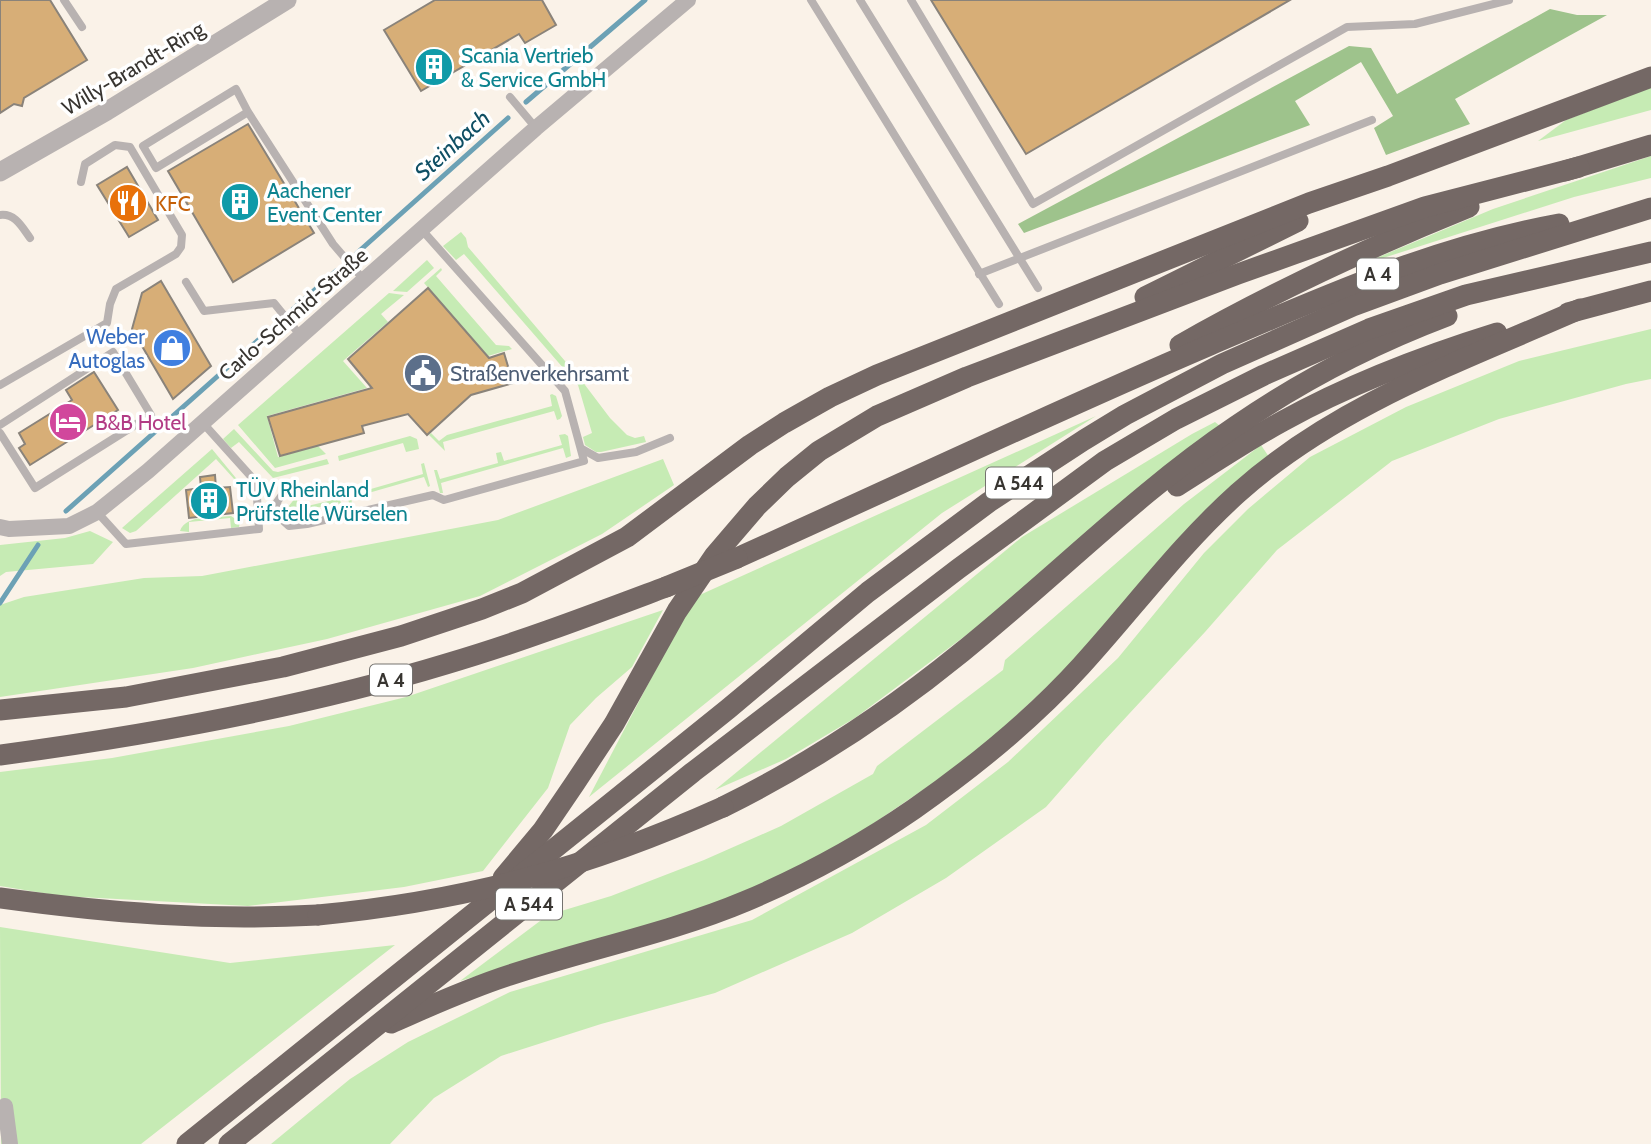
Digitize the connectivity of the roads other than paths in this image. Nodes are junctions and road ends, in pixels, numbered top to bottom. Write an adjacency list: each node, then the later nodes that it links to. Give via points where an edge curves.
1 (64, 0): 9 (lane)
2 (287, 0): 17 (street, Willy-Brandt-Ring)
3 (688, 0): 14 (street, Carlo-Schmid-Straße)
4 (823, 0): 8 (lane)
5 (860, 0): 25 (lane)
6 (911, 0): 7 (lane, via 1033,204 1347,27 1415,24)
7 (1510, 0)
8 (813, 3): 26 (lane)
9 (82, 27)
10 (1651, 77): 18 (highway)
11 (510, 97): 14 (lane)
12 (248, 113): 12 (lane, via 236,89 143,146 156,168); 28 (lane, via 333,244)
13 (1372, 120): 25 (lane)
14 (536, 128): 22 (street, Carlo-Schmid-Straße)
15 (1651, 145): 16 (highway)
16 (1579, 167): 35 (highway, via 1476,192 1375,224); 36 (highway, via 1501,194 1317,272 1209,328)
17 (0, 172)
18 (1388, 176): 35 (highway); 47 (highway, via 1197,247 830,397 750,445 627,537 482,609 388,640 272,669 125,697)
19 (81, 182): 37 (lane, via 85,164 115,145 130,147 181,235 181,247 116,289 107,323)
20 (1651, 207): 36 (highway, A 4, via 1496,237 1435,254); 50 (highway, A 544, via 1353,306 1222,365 1094,433 989,502 868,592)
21 (0, 215): 23 (lane, via 18,221)
22 (422, 230): 28 (street, Carlo-Schmid-Straße); 42 (lane, via 565,391)
23 (30, 238)
24 (1651, 252): 27 (highway)
25 (1021, 258): 26 (lane); 30 (lane)
26 (979, 274): 32 (lane)
27 (1551, 276): 46 (highway, via 1423,325 1301,384 1234,427); 51 (highway, A 544, via 1466,295 1368,329 1176,419 1105,461 693,772)
28 (364, 280): 34 (street, Carlo-Schmid-Straße)
29 (186, 282): 34 (lane, via 204,311 274,303)
30 (1038, 288)
31 (1651, 291): 33 (highway)
32 (999, 304)
33 (1580, 309): 46 (highway, via 1457,346 1339,392 1259,435); 51 (highway, via 1398,389 1292,450 1213,517 1031,717 977,763 862,842 744,902 487,983)
34 (300, 335): 38 (street, Carlo-Schmid-Straße)
35 (1041, 350): 50 (highway, via 900,405 852,429 819,451 757,506 715,555 677,611 614,724 543,830)
36 (1119, 384): 48 (highway, A 4, bridge, via 737,558 489,650 331,695 107,741)
37 (0, 385)
38 (202, 422): 44 (street, Carlo-Schmid-Straße); 44 (lane, via 256,482 259,529 126,544)
39 (0, 425): 40 (lane, via 113,352 151,415 35,488)
40 (0, 433)
41 (670, 438): 42 (lane, via 636,452 598,458)
42 (582, 449): 43 (lane, via 584,461 444,500 433,495 307,524 289,526 279,517 277,502)
43 (284, 492)
44 (97, 512): 45 (street, Carlo-Schmid-Straße, via 69,526)
45 (0, 527)
46 (1090, 542): 49 (highway, bridge, via 971,645 884,712 800,767 723,807 626,848 538,876 426,901 318,915 180,917)
47 (0, 710)
48 (0, 755)
49 (0, 898)
50 (475, 912): 54 (highway, A 544)
51 (364, 1035): 55 (highway, A 544)
52 (5, 1106): 53 (street)
53 (10, 1144)
54 (187, 1144)
55 (229, 1144)

